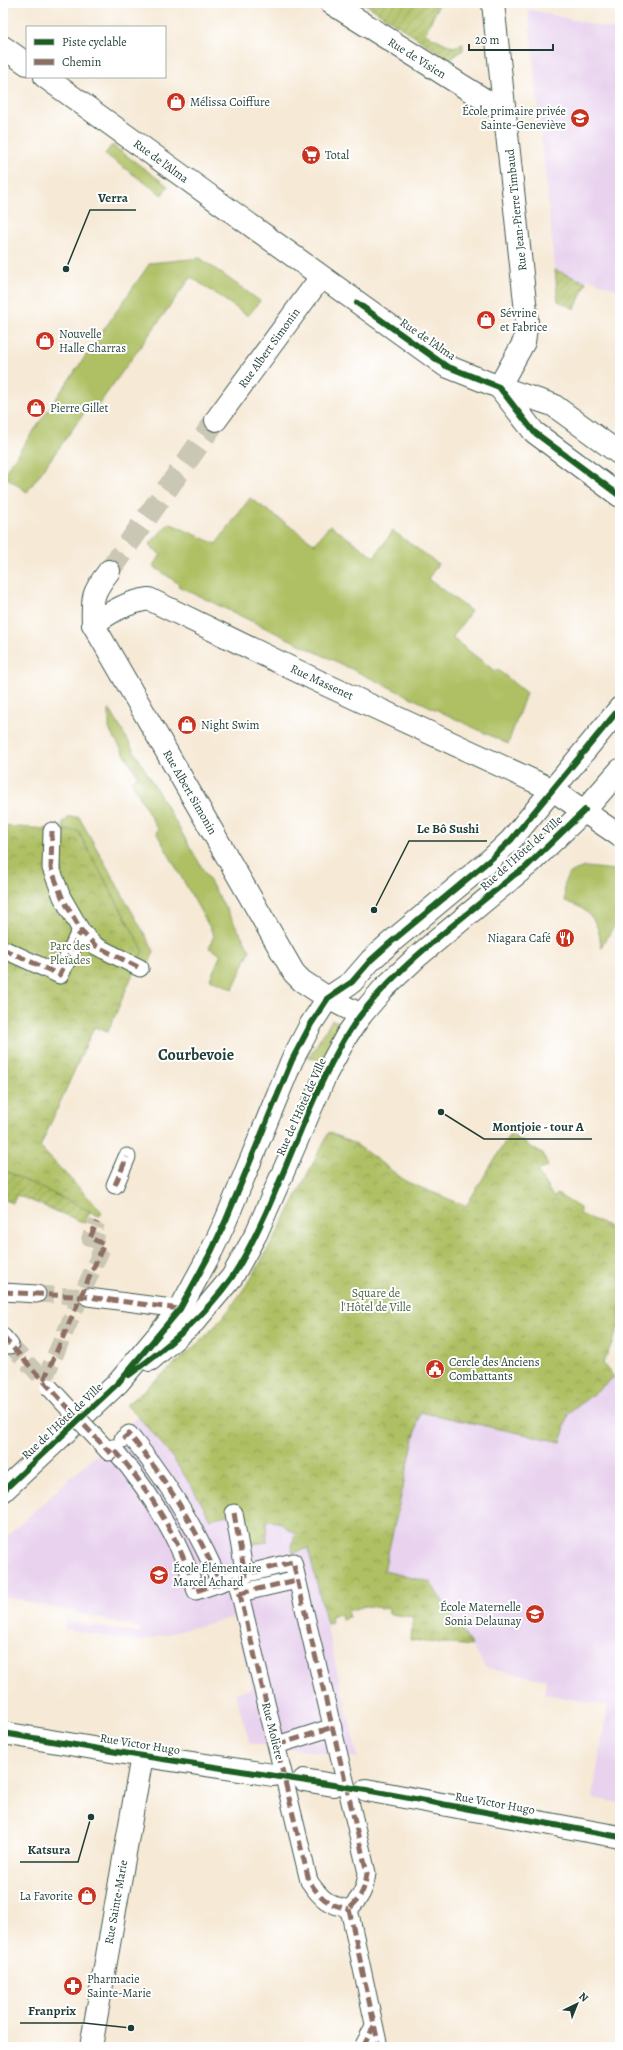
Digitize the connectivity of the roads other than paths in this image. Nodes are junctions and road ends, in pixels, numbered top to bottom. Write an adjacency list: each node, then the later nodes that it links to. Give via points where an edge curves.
1 (331, 3): 6 (main road, Rue de Visien)
2 (493, 3): 6 (main road, Rue Jean-Pierre Timbaud)
3 (3, 47): 4 (main road)
4 (26, 63)
5 (46, 78): 7 (main road, Rue de l'Alma)
6 (504, 112): 8 (main road, Rue Jean-Pierre Timbaud, via 527,330 524,342)
7 (321, 277): 8 (main road, Rue de l'Alma, via 446,366); 9 (main road, Rue Albert Simonin)
8 (498, 387): 10 (main road, Rue de l'Alma, via 554,405); 11 (main road, Rue de l'Alma, via 534,432)
9 (216, 420)
10 (620, 454)
11 (620, 496)
12 (109, 571): 13 (main road, Rue Albert Simonin, via 96,588 92,599)
13 (93, 624): 16 (main road, Rue Massenet, via 117,608 134,601 149,600); 23 (main road, Rue Albert Simonin, via 294,973)
14 (620, 708): 16 (main road, Rue de l'Hôtel de Ville)
15 (620, 770): 17 (main road, Rue de l'Hôtel de Ville)
16 (553, 790): 17 (main road, Rue Massenet); 23 (main road, Rue de l'Hôtel de Ville, via 511,840 491,859 390,943 345,988)
17 (585, 810): 19 (main road, Rue Massenet); 24 (main road, Rue de l'Hôtel de Ville, via 525,868 401,971)
18 (52, 831): 20 (street, via 51,868 62,897)
19 (620, 836)
20 (82, 932): 21 (street, via 60,975); 22 (street, via 96,946)
21 (3, 949)
22 (140, 968)
23 (328, 998): 24 (main road, Rue Albert Simonin); 30 (main road, Rue de l'Hôtel de Ville, via 292,1060 226,1220)
24 (362, 1015): 32 (main road, Rue de l'Hôtel de Ville, via 347,1035 326,1074 256,1234 232,1277 212,1302 158,1354)
25 (127, 1157): 26 (street)
26 (114, 1185)
27 (3, 1292): 28 (street)
28 (37, 1294)
29 (88, 1296): 30 (street)
30 (180, 1309): 32 (main road, Rue de l'Hôtel de Ville)
31 (47, 1383): 33 (street, bridge, via 109,1452)
32 (118, 1383): 34 (main road, Rue de l'Hôtel de Ville)
33 (118, 1443): 36 (street, via 129,1434 162,1476 195,1530); 36 (street, via 157,1506 187,1562 196,1591)
34 (3, 1491)
35 (234, 1513): 36 (street)
36 (241, 1579): 37 (street); 37 (street, via 293,1562); 40 (street, Rue Molière)
37 (297, 1580): 38 (street)
38 (333, 1727): 40 (street); 47 (street, via 367,1873 359,1900)
39 (3, 1733): 41 (main road, Rue Victor Hugo)
40 (277, 1745): 47 (street, Rue Molière, via 309,1881 320,1896 334,1906)
41 (142, 1756): 42 (main road, Rue Victor Hugo); 49 (main road, Rue Sainte-Marie)
42 (273, 1776)
43 (304, 1780): 44 (main road)
44 (333, 1785)
45 (366, 1790): 46 (main road, Rue Victor Hugo)
46 (620, 1836)
47 (349, 1909): 48 (street)
48 (374, 2026): 50 (street); 51 (street)
49 (91, 2047)
50 (363, 2047)
51 (379, 2047)

